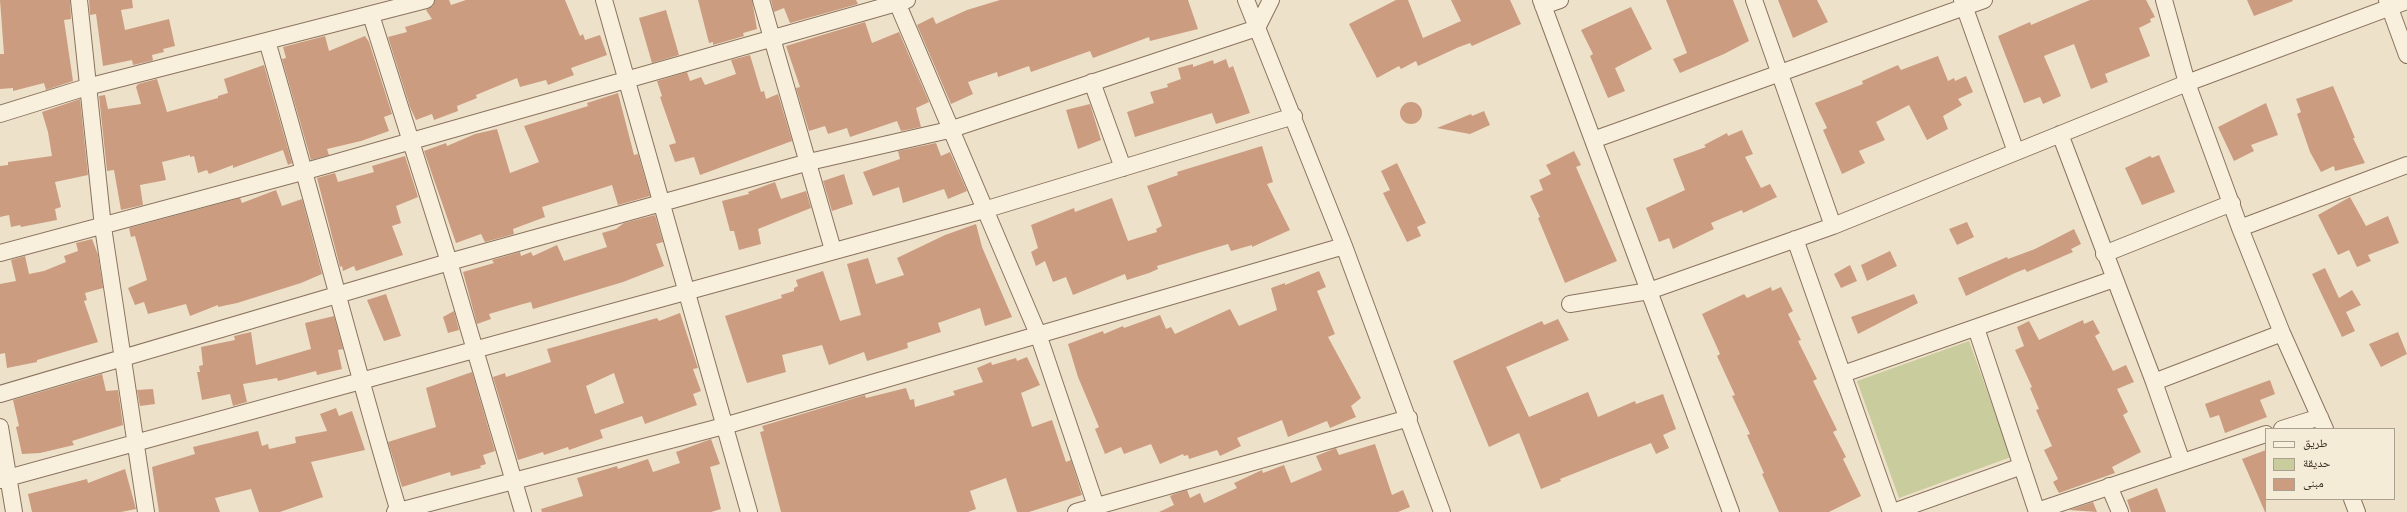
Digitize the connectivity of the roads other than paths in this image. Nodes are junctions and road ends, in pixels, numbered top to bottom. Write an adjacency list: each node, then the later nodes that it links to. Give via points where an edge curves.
1 (79, 0): 25 (street)
2 (426, 0): 16 (street)
3 (604, 0): 22 (street)
4 (761, 0): 18 (street)
5 (1246, 0): 17 (street)
6 (1271, 0): 17 (street)
7 (1560, 0): 13 (street)
8 (1754, 0): 21 (street)
9 (1984, 0): 14 (street)
10 (2164, 0): 24 (street)
11 (900, 1): 18 (street); 28 (street)
12 (2407, 1): 15 (street)
13 (1542, 3): 30 (street)
14 (1963, 4): 21 (street); 32 (street)
15 (2388, 4): 20 (street); 24 (street)
16 (371, 15): 19 (street); 31 (street)
17 (1257, 28): 23 (street); 27 (street)
18 (772, 38): 22 (street); 33 (street)
19 (267, 41): 25 (street); 36 (street)
20 (2407, 55)
21 (1780, 74): 30 (street); 40 (street)
22 (626, 78): 31 (street); 38 (street)
23 (1092, 82): 28 (street); 35 (street)
24 (2187, 83): 29 (street); 37 (street)
25 (87, 88): 26 (street); 41 (street)
26 (0, 114)
27 (1294, 116): 35 (street); 44 (street)
28 (950, 130): 33 (street); 39 (street)
29 (2060, 134): 32 (street); 47 (street)
30 (1593, 140): 50 (street)
31 (410, 141): 36 (street); 48 (street)
32 (2016, 152): 40 (street)
33 (809, 162): 38 (street); 45 (street)
34 (2407, 165): 42 (street)
35 (1123, 168): 39 (street)
36 (306, 171): 41 (street); 52 (street)
37 (2232, 203): 42 (street); 47 (street)
38 (662, 204): 48 (street); 51 (street)
39 (984, 210): 45 (street); 56 (street)
40 (1833, 226): 43 (street)
41 (103, 227): 46 (street); 58 (street)
42 (2240, 228): 55 (street)
43 (1795, 239): 50 (street); 59 (street)
44 (1344, 246): 56 (street); 63 (street)
45 (833, 250): 51 (street)
46 (0, 253)
47 (2104, 254): 49 (street)
48 (449, 262): 52 (street); 57 (street)
49 (2114, 279): 54 (street); 61 (street)
50 (1649, 291): 53 (street); 84 (street)
51 (687, 292): 57 (street); 65 (street)
52 (337, 295): 58 (street); 60 (street)
53 (1570, 304)
54 (1976, 328): 59 (street); 71 (street)
55 (2282, 333): 61 (street); 64 (street)
56 (1038, 334): 65 (street); 76 (street)
57 (474, 348): 60 (street); 73 (street)
58 (122, 358): 62 (street); 69 (street)
59 (1843, 374): 85 (street)
60 (360, 382): 69 (street); 79 (street)
61 (2154, 382): 70 (street)
62 (0, 394)
63 (1409, 418): 76 (street); 83 (street)
64 (2322, 423): 67 (street)
65 (724, 426): 73 (street); 81 (street)
66 (0, 427): 72 (street)
67 (2289, 428)
68 (2265, 434): 70 (street)
69 (136, 443): 72 (street); 78 (street)
70 (2182, 462): 74 (street)
71 (2022, 466): 85 (street); 86 (street)
72 (4, 479): 77 (street)
73 (513, 480): 79 (street); 80 (street)
74 (2109, 486): 86 (street); 87 (street)
75 (2352, 500): 88 (street)
76 (1097, 509): 82 (street)
77 (14, 512)
78 (146, 512)
79 (397, 512)
80 (523, 512)
81 (749, 512)
82 (1076, 512)
83 (1442, 512)
84 (1731, 512)
85 (1892, 512)
86 (2037, 512)
87 (2120, 512)
88 (2357, 512)

